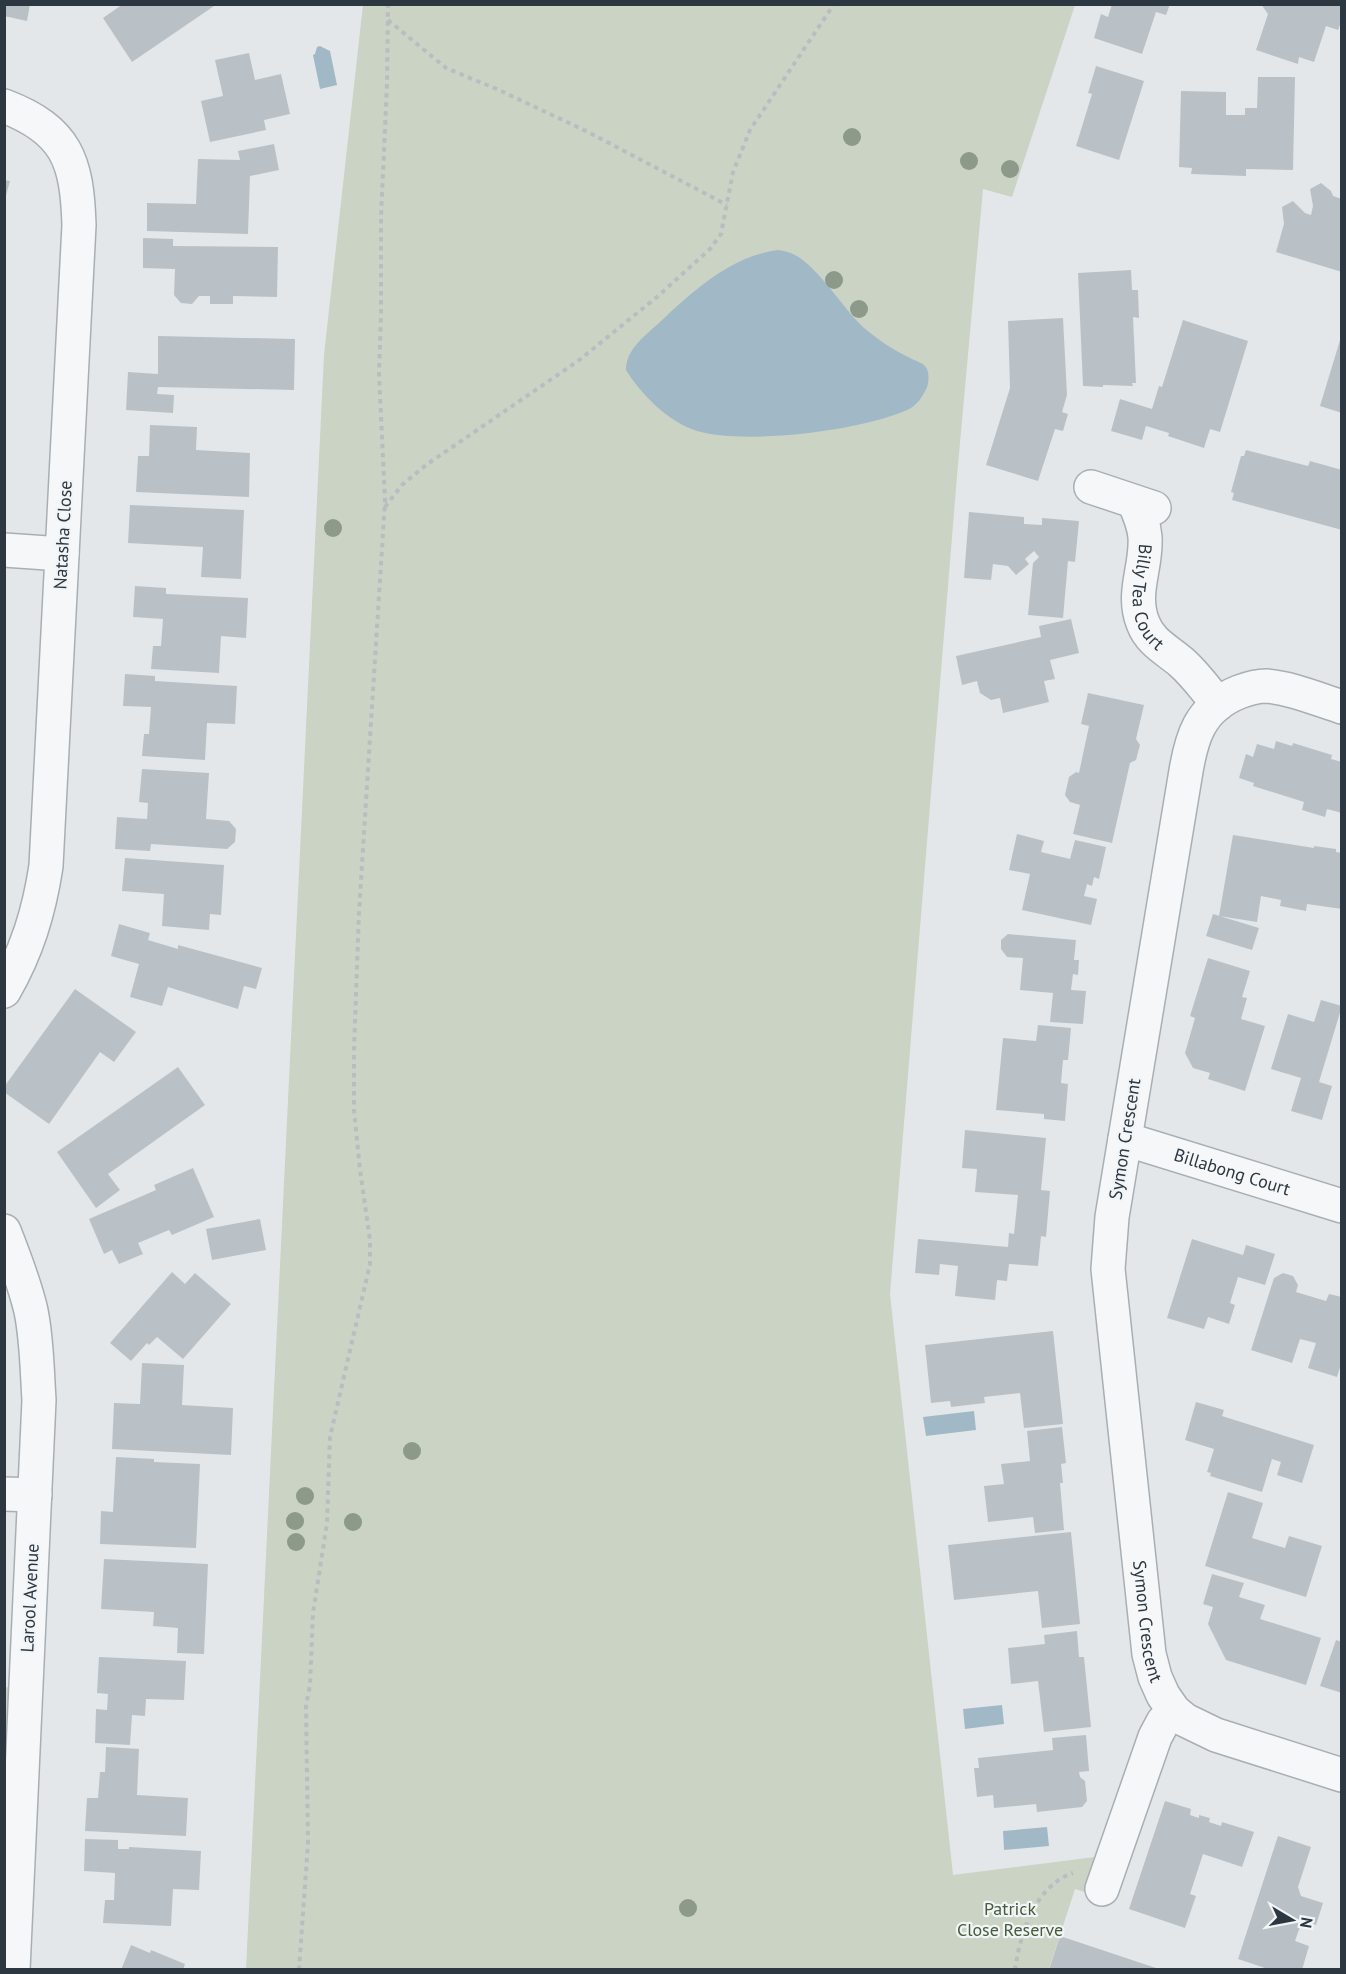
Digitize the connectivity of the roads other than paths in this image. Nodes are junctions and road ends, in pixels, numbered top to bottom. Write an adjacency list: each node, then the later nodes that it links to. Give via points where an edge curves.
1 (4, 106): 4 (street, Natasha Close, via 48,130 62,145 76,180 78,225)
2 (1091, 487): 5 (street, Billy Tea Court, via 1148,506 1142,519 1145,551 1137,592 1143,625 1151,639 1181,662)
3 (4, 550): 4 (street)
4 (62, 554): 7 (street, Natasha Close, via 46,866 36,921)
5 (1218, 704): 6 (street, Symon Crescent, via 1246,689 1264,686); 8 (street, Symon Crescent, via 1203,717 1189,752)
6 (1341, 707)
7 (4, 991)
8 (1125, 1139): 9 (street, Billabong Court); 12 (street, Symon Crescent, via 1112,1217 1109,1292 1149,1654 1155,1677)
9 (1341, 1206)
10 (4, 1231): 11 (street, Larool Avenue, via 31,1311 37,1359 39,1400)
11 (20, 1494): 15 (street, Larool Avenue)
12 (1174, 1711): 13 (street, Symon Crescent, via 1216,1735); 14 (street, via 1155,1737)
13 (1341, 1775)
14 (1106, 1878)
15 (13, 1970)

